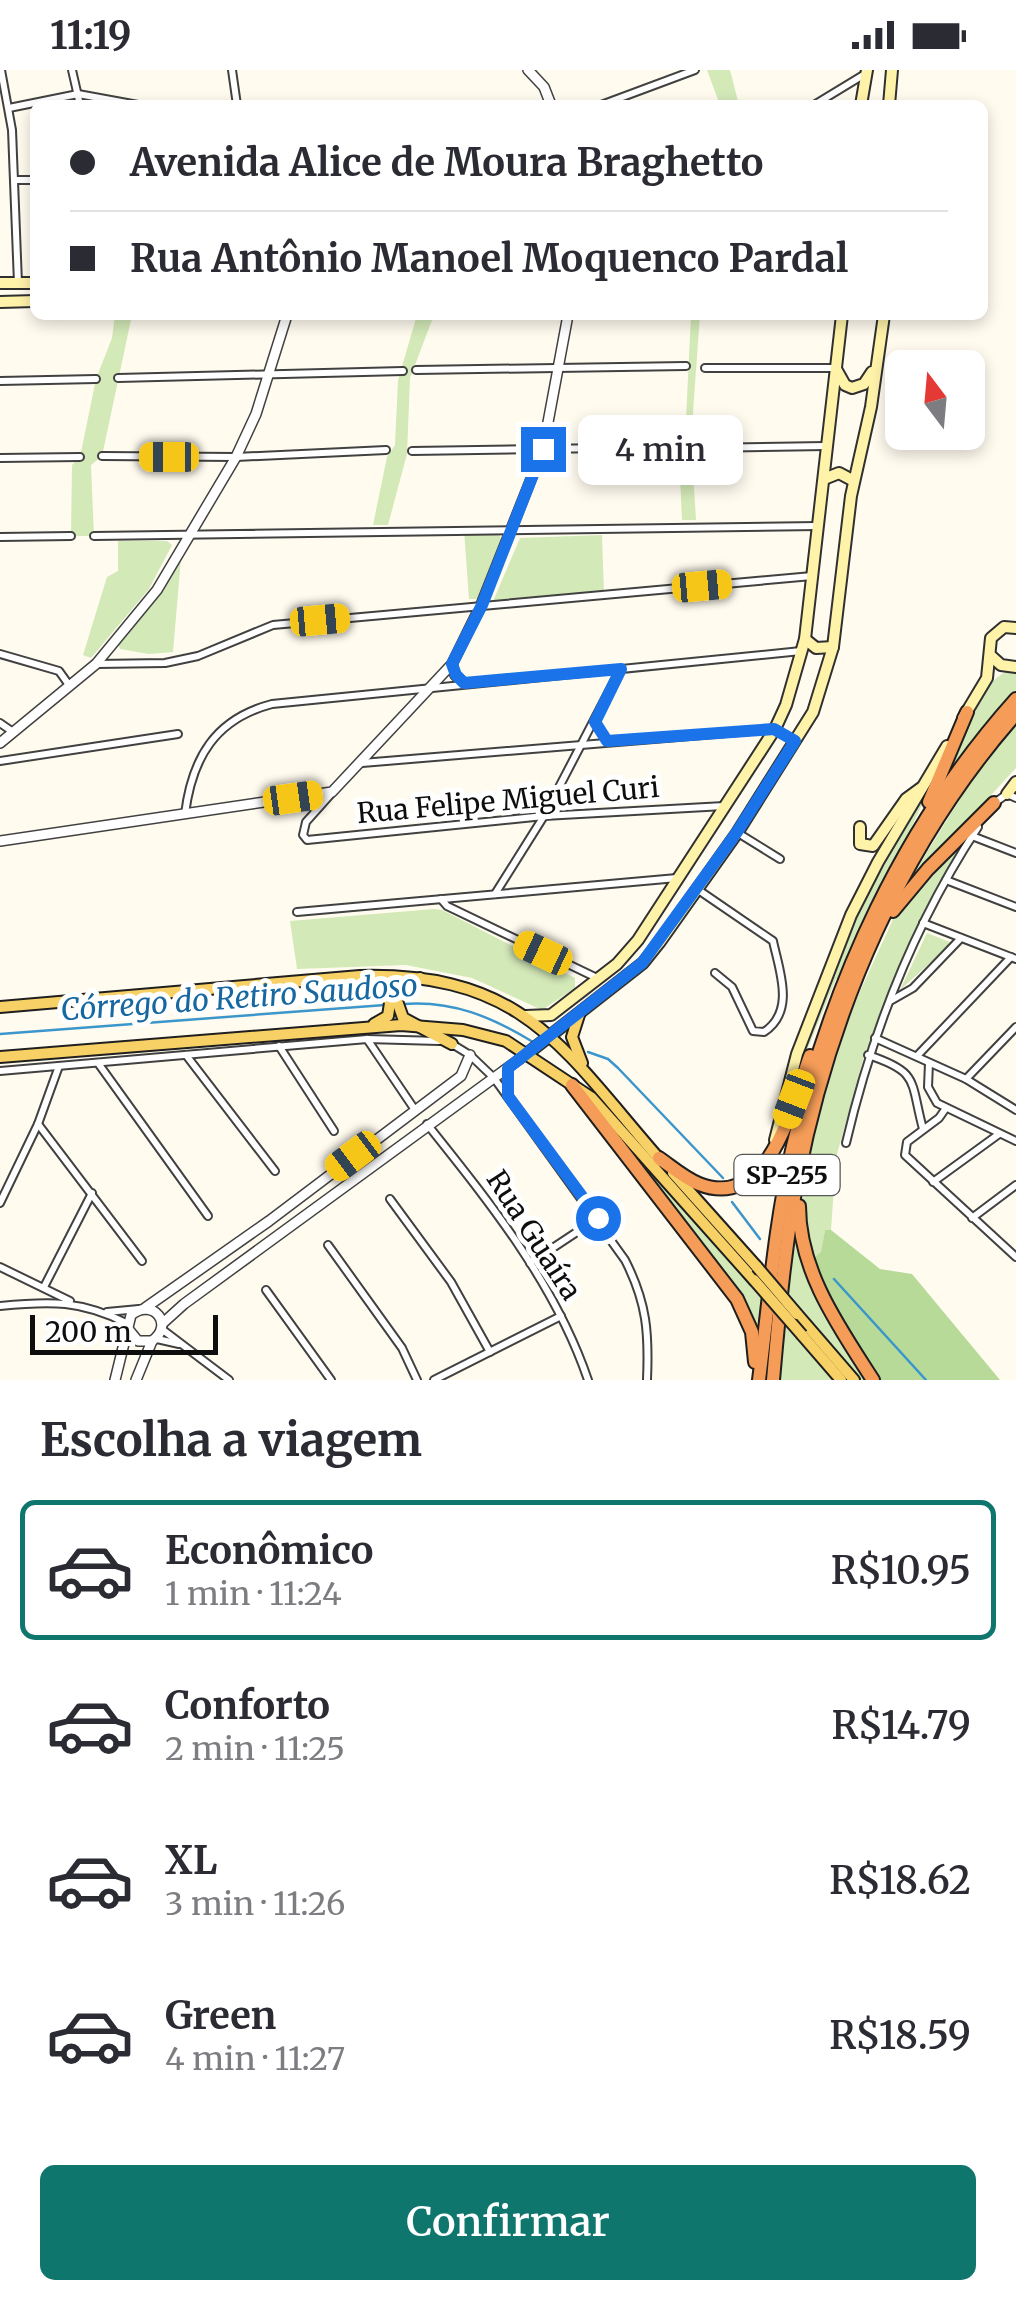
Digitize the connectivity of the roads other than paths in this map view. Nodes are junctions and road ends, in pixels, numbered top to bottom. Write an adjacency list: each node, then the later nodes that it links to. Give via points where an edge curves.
1 (2, 70): 19 (street)
2 (72, 70): 8 (street)
3 (232, 70): 12 (street)
4 (528, 70): 13 (street)
5 (695, 70): 14 (street)
6 (892, 70): 17 (main road)
7 (866, 72): 15 (street); 16 (main road)
8 (78, 94): 9 (street); 10 (street); 11 (street)
9 (48, 100)
10 (79, 100)
11 (111, 100)
12 (236, 100)
13 (549, 100)
14 (614, 100)
15 (823, 100)
16 (862, 100)
17 (889, 100)
18 (30, 104): 19 (street)
19 (8, 108): 20 (street)
20 (16, 180): 21 (street); 23 (street)
21 (30, 180)
22 (0, 283): 23 (main road)
23 (18, 283): 24 (main road)
24 (30, 283)
25 (30, 301): 26 (main road)
26 (0, 302)
27 (285, 320): 38 (street)
28 (567, 320): 35 (street)
29 (841, 320): 33 (main road)
30 (883, 320): 34 (main road)
31 (686, 366): 35 (street)
32 (706, 368): 33 (street)
33 (836, 368): 34 (main road, via 852,388); 42 (main road)
34 (876, 368): 53 (main road)
35 (559, 369): 36 (street); 45 (street)
36 (416, 370)
37 (403, 371): 38 (street)
38 (270, 375): 39 (street); 49 (street)
39 (118, 378)
40 (96, 379): 41 (street)
41 (0, 382)
42 (826, 446): 44 (street); 52 (main road)
43 (672, 447): 45 (street)
44 (700, 448)
45 (543, 449): 47 (street); 54 (street)
46 (386, 450): 49 (street)
47 (412, 451)
48 (102, 456): 49 (street)
49 (236, 457): 58 (street)
50 (0, 458): 51 (street)
51 (80, 458)
52 (824, 478): 53 (main road, via 838,473); 55 (main road)
53 (854, 481): 66 (main road)
54 (518, 511): 56 (street); 57 (street)
55 (818, 526): 57 (street); 62 (main road)
56 (511, 530): 57 (street); 58 (street); 63 (street)
57 (531, 530)
58 (193, 534): 60 (street); 69 (street)
59 (71, 536): 61 (street)
60 (94, 536)
61 (0, 537)
62 (812, 576): 63 (street); 65 (main road)
63 (482, 605): 69 (street, via 274,625 198,656); 70 (street)
64 (1016, 628): 67 (main road, via 998,630)
65 (803, 645): 66 (main road); 72 (street); 81 (main road)
66 (833, 647): 85 (main road)
67 (990, 650): 71 (main road, via 997,663); 77 (main road, via 987,678)
68 (0, 654): 74 (street, via 60,671)
69 (96, 664): 74 (street)
70 (452, 664): 73 (street); 75 (street)
71 (1016, 667)
72 (621, 669): 73 (street); 79 (street)
73 (464, 683): 75 (street)
74 (69, 685): 82 (street)
75 (430, 688): 89 (street); 96 (street, via 251,709 198,759)
76 (1016, 699): 104 (highway, SP-255, via 948,786)
77 (967, 712): 91 (main road); 104 (highway)
78 (1016, 714): 119 (highway, SP-255, via 921,846)
79 (595, 722): 84 (street); 87 (street)
80 (0, 723): 82 (street)
81 (774, 729): 84 (street); 85 (main road); 95 (main road)
82 (13, 732): 86 (street)
83 (178, 734): 88 (street)
84 (607, 741): 87 (street)
85 (795, 741): 99 (main road)
86 (0, 743)
87 (584, 743): 89 (street); 97 (street)
88 (0, 761)
89 (362, 762): 92 (street)
90 (1016, 782): 93 (main road)
91 (926, 784): 98 (main road, via 906,798 874,845 860,844); 168 (main road, via 838,943 790,1078)
92 (332, 792): 96 (street); 97 (street, Rua Felipe Miguel Curi, via 303,830 304,838)
93 (1012, 796): 94 (street)
94 (994, 803): 100 (street); 119 (highway, via 903,896)
95 (725, 806): 97 (street, Rua Felipe Miguel Curi); 105 (main road)
96 (185, 814): 101 (street)
97 (544, 816): 108 (street)
98 (860, 827)
99 (737, 832): 103 (street); 107 (main road)
100 (972, 836): 102 (street); 106 (street)
101 (0, 842)
102 (1016, 853)
103 (780, 859)
104 (891, 877): 119 (highway, SP-255)
105 (678, 878): 107 (main road); 108 (street); 112 (main road)
106 (946, 880): 110 (street); 113 (street)
107 (697, 890): 114 (main road); 117 (street, via 774,941 784,994 771,1028 753,1030 732,987)
108 (495, 894): 109 (street)
109 (441, 899): 111 (street); 121 (street)
110 (1016, 907)
111 (297, 912)
112 (655, 916): 114 (main road, via 666,918); 121 (main road)
113 (922, 924): 115 (street); 123 (street)
114 (670, 928): 126 (main road, via 642,963)
115 (961, 938): 116 (street); 123 (street, via 913,988)
116 (1013, 958): 140 (street)
117 (715, 972)
118 (360, 976): 120 (main road); 122 (main road); 124 (main road)
119 (852, 976): 164 (highway, SP-255); 168 (highway, via 824,1022); 204 (highway, SP-255, via 818,1056 793,1145)
120 (420, 978): 122 (main road); 127 (main road, via 480,991)
121 (598, 979): 127 (main road, via 551,1015)
122 (394, 993): 125 (main road)
123 (890, 1001): 133 (street)
124 (0, 1007)
125 (394, 1012): 128 (main road); 130 (main road)
126 (578, 1015): 131 (main road); 148 (main road, via 572,1037)
127 (526, 1016): 131 (main road)
128 (418, 1025): 130 (main road); 134 (main road); 136 (main road, via 480,1034)
129 (1016, 1027): 150 (street)
130 (365, 1033): 132 (street); 135 (street); 141 (main road); 142 (street)
131 (552, 1037): 136 (main road); 148 (main road)
132 (386, 1038): 134 (street); 142 (street)
133 (875, 1038): 137 (street); 140 (street)
134 (452, 1044): 139 (street)
135 (279, 1046): 138 (street); 161 (street)
136 (528, 1054): 146 (street); 152 (main road)
137 (868, 1054): 160 (street, via 911,1076); 166 (street)
138 (186, 1055): 143 (street); 170 (street)
139 (470, 1055): 149 (street); 151 (street)
140 (917, 1056): 144 (street)
141 (0, 1058)
142 (380, 1060): 156 (street)
143 (97, 1062): 145 (street); 176 (street)
144 (929, 1063): 150 (street); 155 (street, via 931,1096)
145 (59, 1066): 147 (street); 158 (street)
146 (508, 1068): 149 (street); 153 (street)
147 (0, 1070)
148 (586, 1073): 169 (main road)
149 (494, 1078): 153 (street); 154 (street)
150 (966, 1079): 157 (street)
151 (448, 1085): 154 (street); 156 (street)
152 (572, 1085): 204 (highway, via 743,1308); 206 (main road, bridge, via 592,1098)
153 (508, 1096): 177 (street)
154 (460, 1101): 159 (street)
155 (946, 1108): 160 (street); 162 (street)
156 (415, 1110): 163 (street)
157 (1016, 1110)
158 (38, 1124): 173 (street); 175 (street)
159 (427, 1124): 167 (street); 184 (street, Rua Guaíra)
160 (923, 1129): 171 (street, via 904,1148)
161 (334, 1131)
162 (999, 1134): 165 (street); 171 (street)
163 (381, 1135): 167 (street); 179 (street)
164 (807, 1136): 205 (highway, SP-255); 208 (highway, via 800,1206 806,1256)
165 (1016, 1141)
166 (846, 1143)
167 (392, 1151): 180 (street)
168 (774, 1151): 169 (highway, via 753,1176 718,1188 689,1179)
169 (659, 1158): 207 (main road, bridge)
170 (275, 1171)
171 (933, 1182): 178 (street)
172 (1016, 1185): 178 (street)
173 (92, 1193): 183 (street); 186 (street)
174 (390, 1199): 195 (street, via 451,1282)
175 (0, 1202)
176 (208, 1216)
177 (598, 1218): 184 (street); 203 (street, via 642,1292)
178 (972, 1218): 182 (street)
179 (269, 1220): 180 (street); 190 (street)
180 (279, 1234): 194 (street)
181 (328, 1244): 200 (street)
182 (1015, 1255)
183 (142, 1261)
184 (530, 1263): 192 (street, Rua Guaíra)
185 (0, 1267): 186 (street)
186 (44, 1287): 188 (street)
187 (266, 1290): 199 (street)
188 (71, 1302): 189 (street); 191 (street)
189 (0, 1306)
190 (142, 1308): 191 (street); 193 (street); 194 (street, via 155,1310)
191 (106, 1312): 193 (street)
192 (562, 1316): 195 (street); 202 (street, Rua Guaíra)
193 (129, 1327): 194 (street, via 138,1341); 196 (street)
194 (159, 1333): 197 (street); 198 (street)
195 (490, 1352): 201 (street)
196 (115, 1380)
197 (136, 1380)
198 (228, 1380)
199 (331, 1380)
200 (418, 1380)
201 (434, 1380)
202 (588, 1380)
203 (647, 1380)
204 (757, 1380)
205 (773, 1380)
206 (841, 1380)
207 (854, 1380)
208 (873, 1380)

